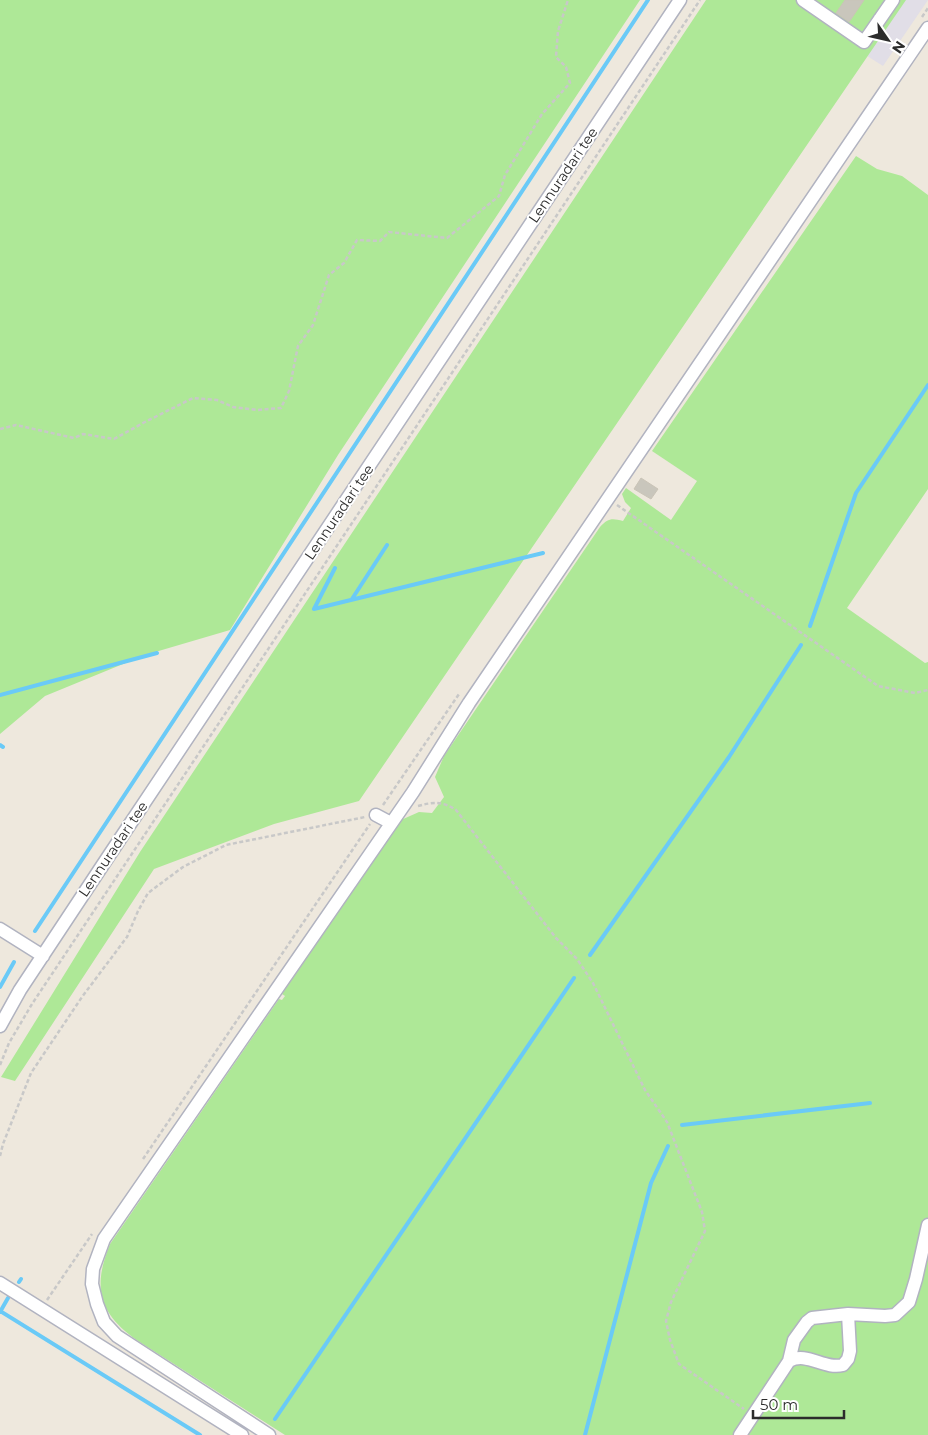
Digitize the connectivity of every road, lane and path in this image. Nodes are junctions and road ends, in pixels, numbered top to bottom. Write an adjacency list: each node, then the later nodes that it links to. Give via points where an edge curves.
1 (568, 0): 8 (path, via 558,31 556,57 566,67 570,83 542,114 505,176 499,196 447,238 389,232 380,241 356,240 344,263 329,275 314,325 298,346 289,391 281,408 257,410 193,398 114,439 83,434 74,438 16,426)
2 (680, 0): 15 (lane, Lennuradari tee)
3 (700, 0): 17 (path, via 32,1004 9,1043)
4 (803, 0): 6 (lane)
5 (892, 0): 6 (lane, via 864,42)
6 (817, 4)
7 (928, 28): 9 (lane)
8 (0, 430)
9 (608, 499): 10 (path, via 878,686 914,693); 13 (lane)
10 (928, 690)
11 (418, 806): 26 (path, via 442,803 456,810 593,983 644,1090 667,1122 702,1212 705,1231 671,1302 666,1321 670,1340 680,1364)
12 (376, 815): 13 (lane); 18 (path, via 226,845 183,867 148,894 127,937 82,996 31,1073); 19 (path)
13 (391, 822): 28 (lane, via 104,1239 93,1269 92,1284 97,1304 104,1322 117,1336)
14 (0, 930): 15 (lane)
15 (43, 956): 16 (lane, Lennuradari tee)
16 (0, 1026)
17 (0, 1066)
18 (0, 1156)
19 (142, 1160)
20 (928, 1225): 24 (lane, via 909,1302 895,1315)
21 (92, 1234): 23 (path)
22 (0, 1282): 23 (lane)
23 (42, 1308): 27 (lane)
24 (848, 1314): 25 (lane, via 812,1318 794,1340); 25 (lane, via 850,1351 843,1365 832,1366 795,1357)
25 (788, 1361): 26 (lane)
26 (754, 1416): 29 (lane)
27 (242, 1435)
28 (269, 1435)
29 (740, 1435)

